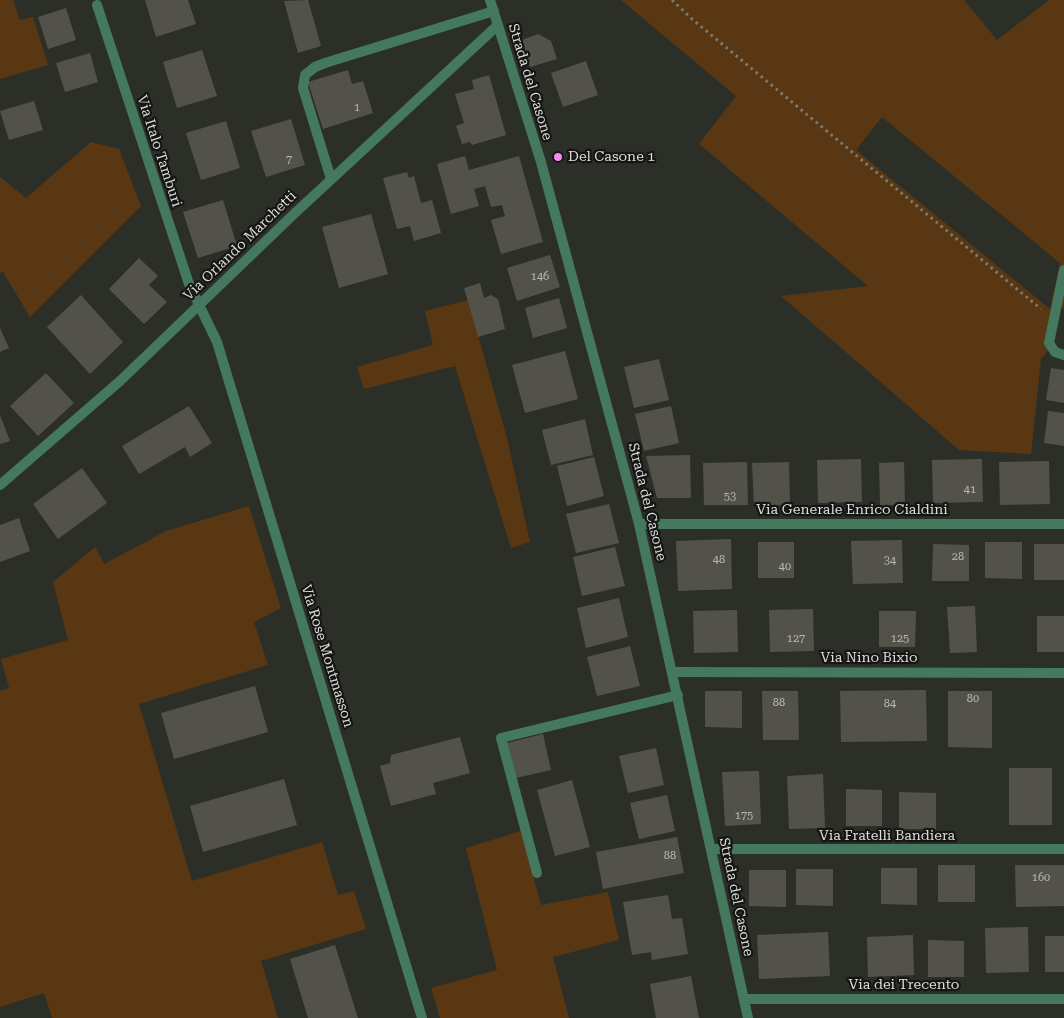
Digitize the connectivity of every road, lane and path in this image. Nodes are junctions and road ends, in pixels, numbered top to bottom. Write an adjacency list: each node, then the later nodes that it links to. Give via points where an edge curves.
1 (490, 0): 4 (street, Strada del Casone)
2 (672, 0): 9 (path)
3 (97, 5): 8 (street, Via Italo Tamburi, via 189,284)
4 (494, 11): 5 (street, Strada del Casone); 6 (street, via 325,63 304,75 303,88)
5 (498, 25): 6 (street, Via Orlando Marchetti); 12 (street, Strada del Casone, via 541,162)
6 (331, 179): 8 (street, Via Orlando Marchetti)
7 (1064, 270): 9 (street)
8 (199, 304): 11 (street, Via Orlando Marchetti, via 120,381); 22 (street, Via Rose Montmasson, via 217,342)
9 (1053, 319): 10 (street, via 1049,343 1054,352)
10 (1064, 355)
11 (0, 485)
12 (639, 524): 13 (street, Via Generale Enrico Cialdini); 14 (street, Strada del Casone)
13 (1064, 524)
14 (673, 672): 15 (street, Via Nino Bixio); 16 (street, Strada del Casone)
15 (1064, 673)
16 (678, 695): 17 (street, Strada del Casone); 19 (street, via 501,738)
17 (711, 849): 18 (street, Via Fratelli Bandiera); 20 (street, Strada del Casone)
18 (1064, 849)
19 (537, 873)
20 (744, 999): 21 (street, Via dei Trecento); 23 (street, Strada del Casone)
21 (1064, 999)
22 (422, 1018)
23 (748, 1018)

